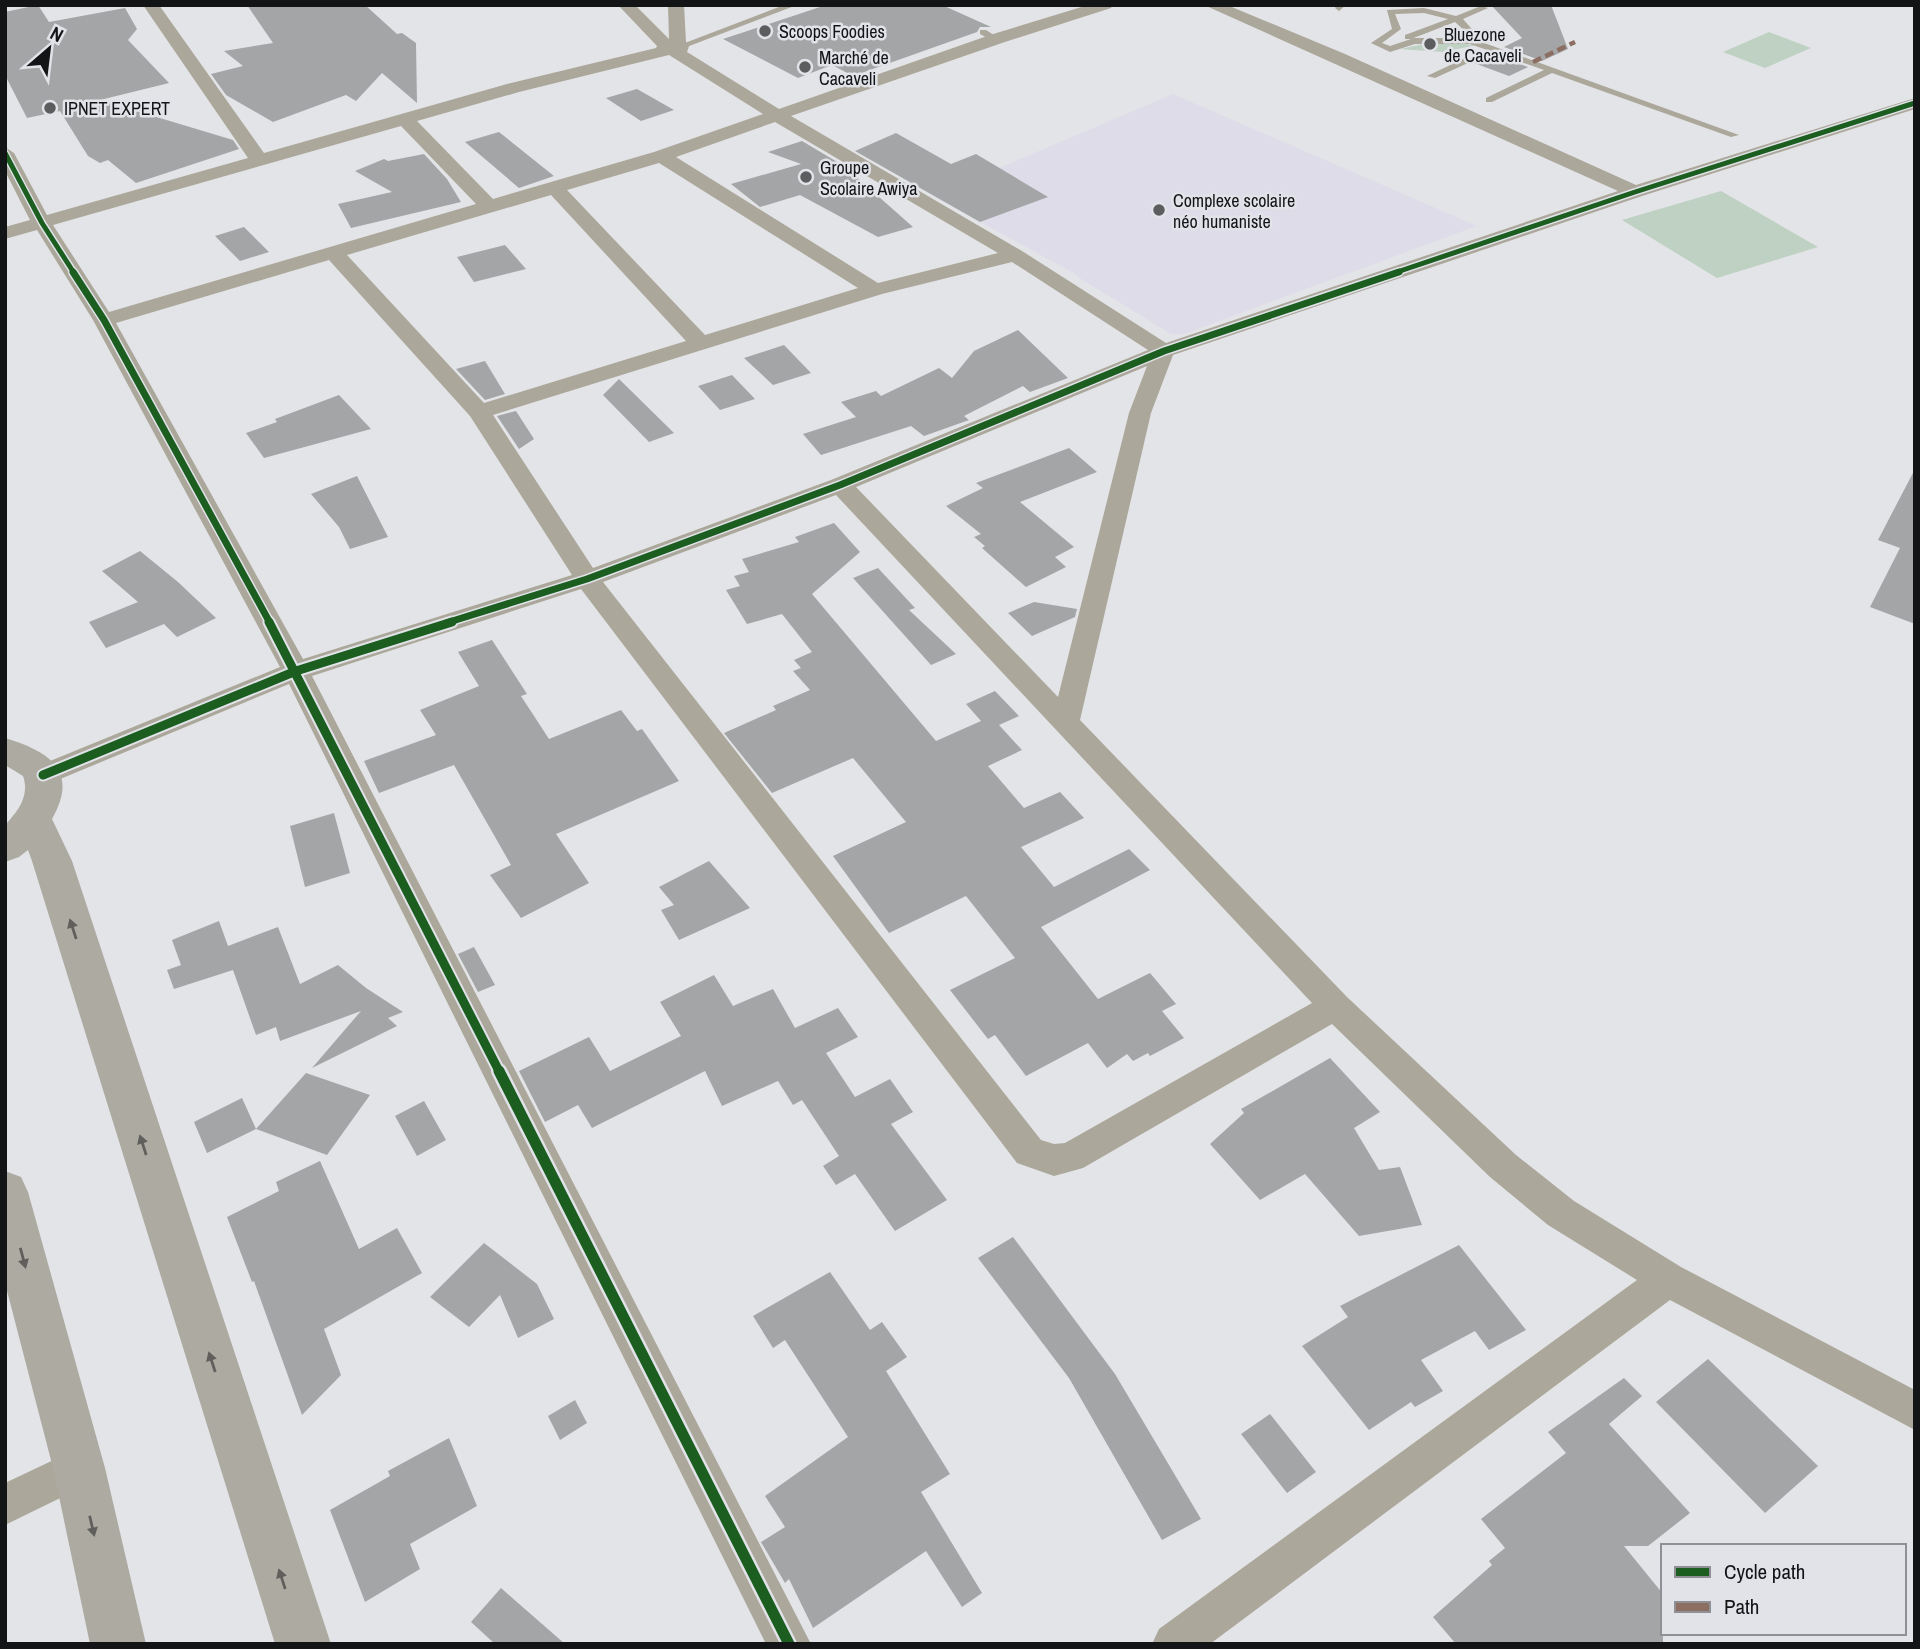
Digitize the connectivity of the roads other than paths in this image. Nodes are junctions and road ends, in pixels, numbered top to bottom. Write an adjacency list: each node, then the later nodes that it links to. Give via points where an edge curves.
1 (151, 5): 26 (street)
2 (626, 5): 13 (street)
3 (676, 5): 13 (street)
4 (793, 5): 13 (lane)
5 (1105, 5): 21 (street, via 990,36)
6 (1212, 5): 28 (street)
7 (1390, 5): 9 (lane)
8 (1484, 8): 10 (lane)
9 (1404, 11): 10 (lane); 12 (lane, via 1390,12 1397,29 1375,43)
10 (1455, 18): 11 (lane, via 1470,28); 12 (lane)
11 (1471, 41): 12 (lane, via 1426,40 1390,49); 14 (lane)
12 (1384, 46)
13 (673, 47): 21 (street); 22 (street)
14 (1502, 51): 15 (lane); 17 (lane)
15 (1489, 56)
16 (1465, 61): 18 (lane)
17 (1553, 69): 19 (lane); 23 (lane)
18 (1432, 76)
19 (1489, 100)
20 (1915, 103): 28 (street)
21 (776, 115): 25 (street); 33 (street)
22 (405, 119): 26 (street); 29 (street)
23 (1734, 135)
24 (5, 153): 30 (street)
25 (661, 156): 27 (street); 34 (street)
26 (259, 160): 30 (street)
27 (556, 189): 29 (street); 36 (street)
28 (1635, 192): 37 (street)
29 (489, 206): 32 (street)
30 (42, 223): 31 (street); 35 (street)
31 (5, 233)
32 (335, 254): 35 (street); 38 (street)
33 (1015, 255): 34 (street); 37 (street)
34 (875, 289): 36 (street)
35 (104, 320): 41 (street)
36 (700, 343): 38 (street)
37 (1164, 351): 39 (street); 42 (street, via 1140,413)
38 (479, 412): 40 (street)
39 (840, 485): 40 (street); 42 (street)
40 (587, 579): 41 (street); 45 (street, via 1029,1152 1054,1160 1071,1157)
41 (296, 671): 43 (street); 53 (street)
42 (1065, 723): 45 (street)
43 (18, 750): 44 (main road, via 45,796)
44 (20, 833): 52 (main road, one-way to 44, via 52,861)
45 (1335, 1006): 47 (street, via 1513,1174 1561,1213)
46 (5, 1192): 49 (main road, one-way to 49)
47 (1668, 1279): 48 (street); 54 (street)
48 (1915, 1411)
49 (79, 1468): 50 (street); 51 (main road, one-way to 51)
50 (5, 1505)
51 (118, 1644)
52 (303, 1644)
53 (789, 1644)
54 (1174, 1644)

